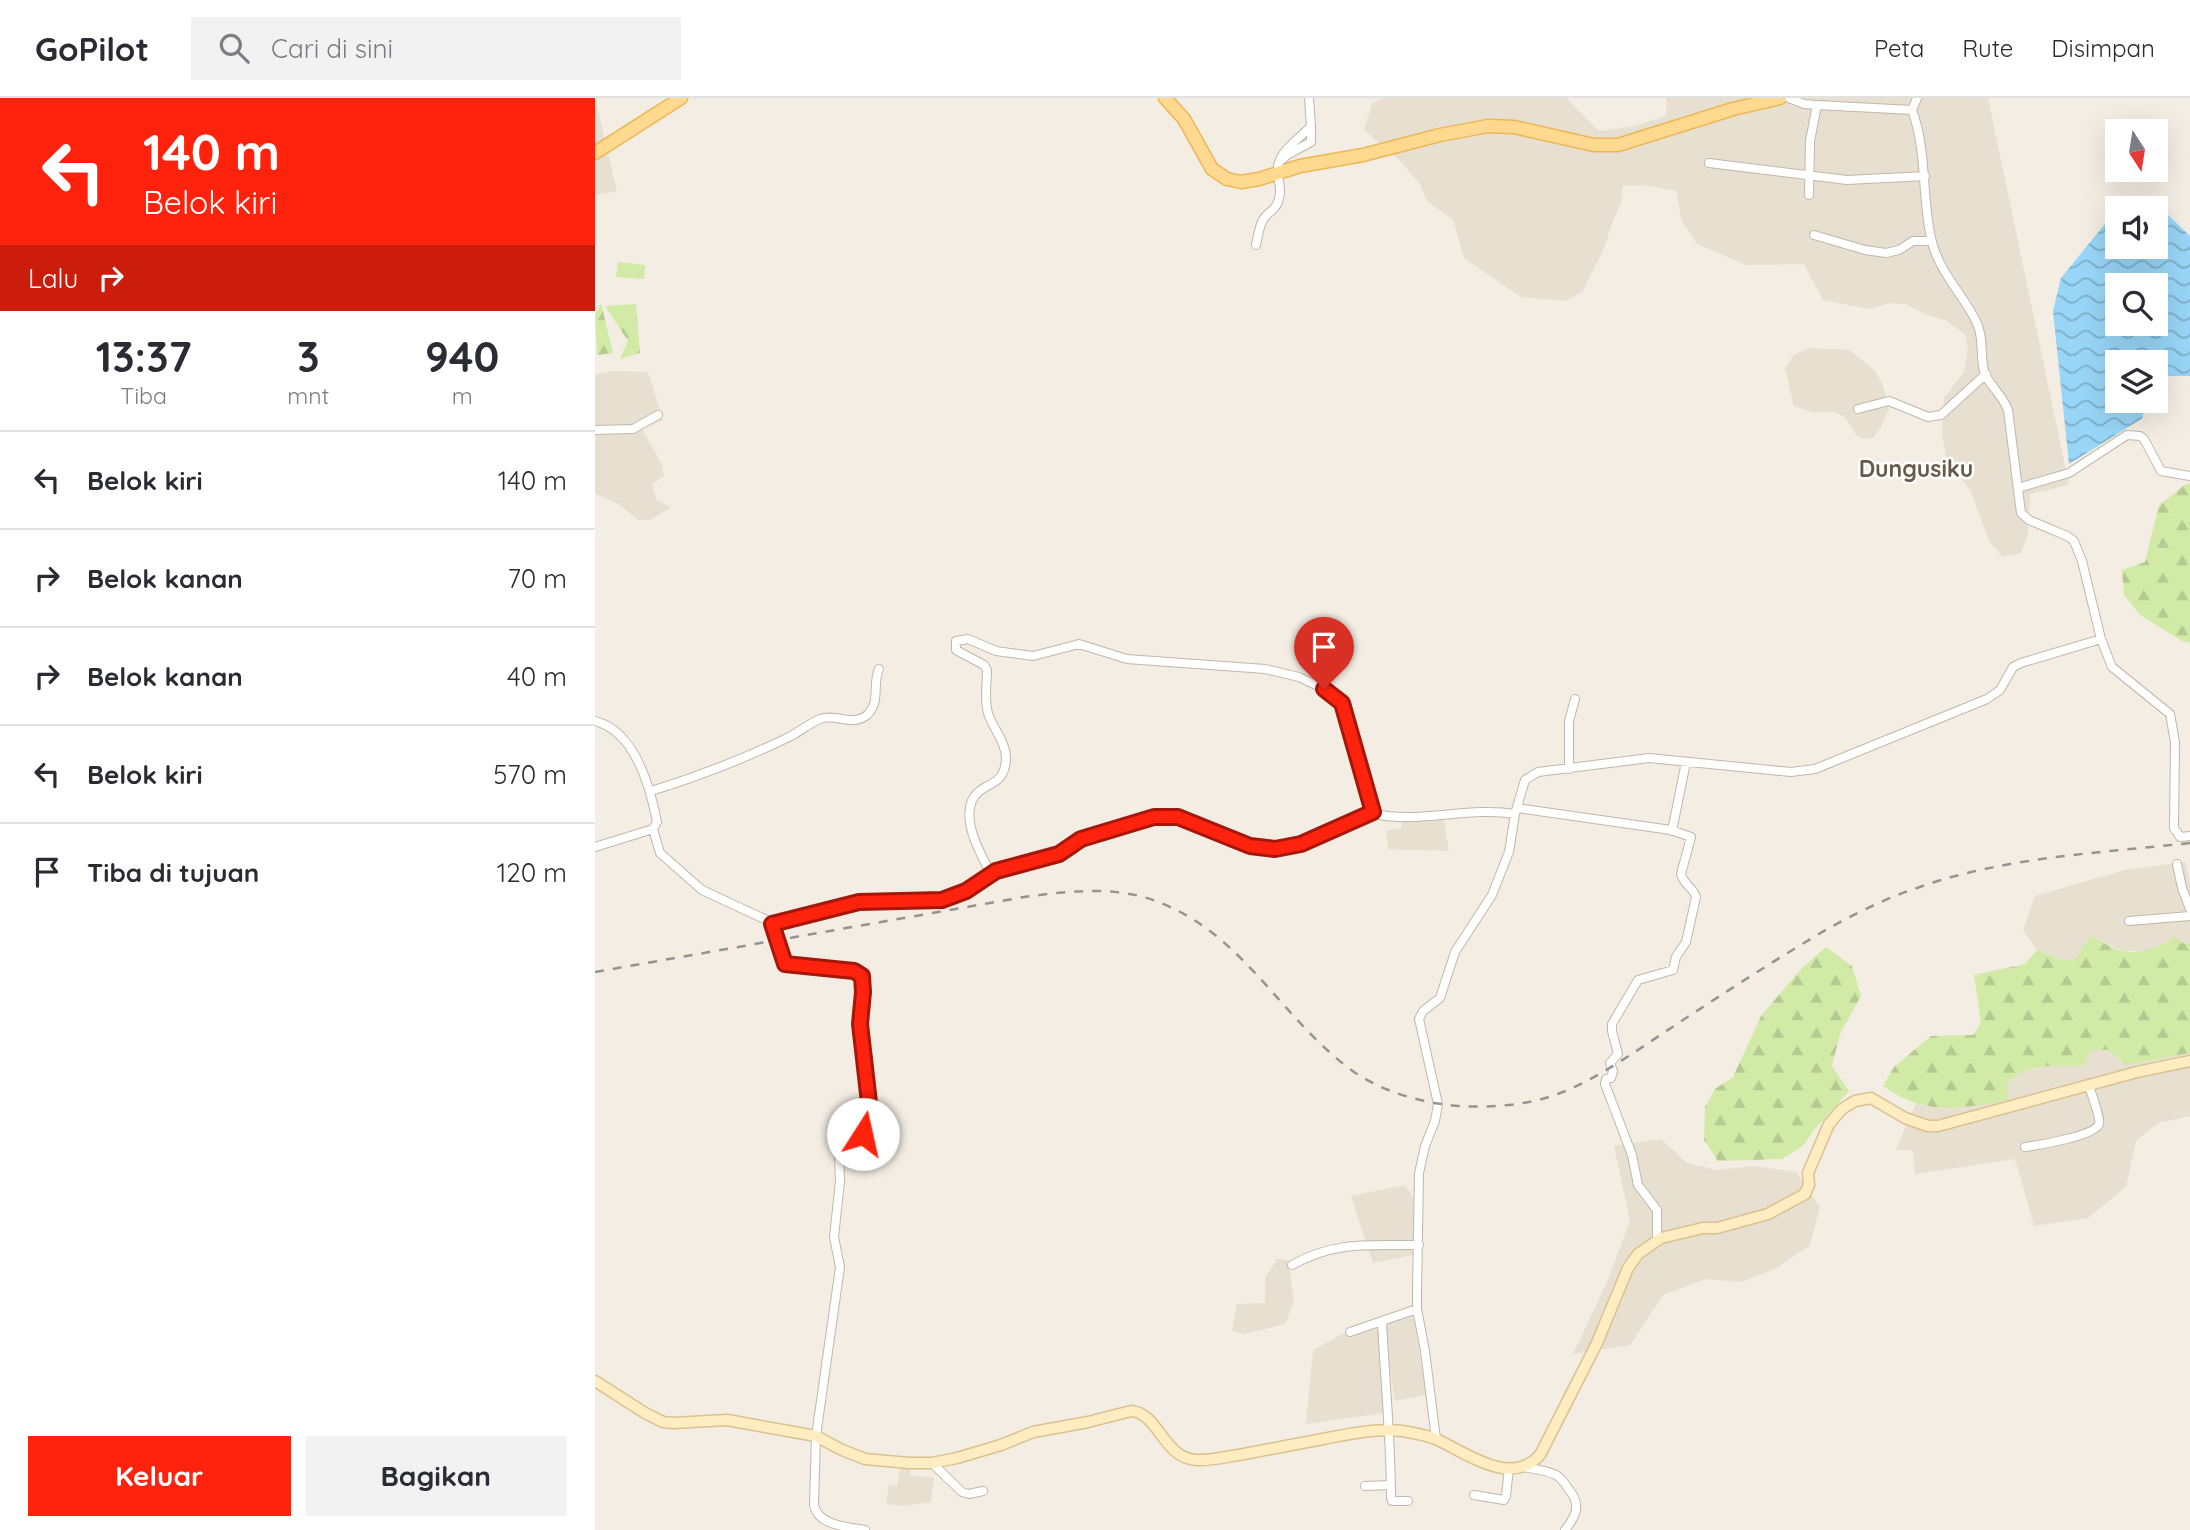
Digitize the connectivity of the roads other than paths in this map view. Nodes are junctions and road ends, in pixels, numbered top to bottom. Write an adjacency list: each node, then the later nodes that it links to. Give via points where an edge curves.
1 (681, 98): 9 (main road)
2 (1165, 98): 11 (main road, via 1184,119 1217,173 1241,182 1259,179)
3 (1309, 98): 11 (street, via 1311,126 1286,149)
4 (1780, 98): 11 (main road, via 1618,145 1488,126)
5 (1789, 98): 7 (street)
6 (1917, 98): 8 (street)
7 (1817, 105): 8 (street); 12 (street)
8 (1912, 110): 13 (street)
9 (595, 153)
10 (1709, 163): 12 (street)
11 (1278, 168): 17 (street, via 1277,205 1264,218)
12 (1809, 175): 13 (street, via 1855,181); 14 (street)
13 (1925, 176): 16 (street)
14 (1809, 195)
15 (1814, 235): 16 (street, via 1886,253 1913,240)
16 (1931, 241): 18 (street, via 1980,329)
17 (1256, 245)
18 (1986, 374): 19 (street, via 1941,415 1928,416 1889,401); 23 (street, via 2008,410)
19 (1858, 409)
20 (658, 415): 21 (street, via 633,429)
21 (595, 430)
22 (2190, 477): 23 (street, via 2161,471 2144,439 2134,434 2120,438 2069,472)
23 (2018, 488): 24 (street, via 2025,517 2074,541)
24 (2101, 639): 30 (street, via 2021,663 1987,699 1815,769 1791,772); 37 (street, via 2116,671 2168,711 2175,742 2174,828 2180,837)
25 (879, 669): 32 (street, via 874,702 861,719 823,718 782,740)
26 (1575, 699): 31 (street, via 1569,722)
27 (595, 721): 28 (street)
28 (608, 725): 29 (street); 32 (street, via 625,740)
29 (595, 728)
30 (1686, 762): 31 (street, via 1649,758); 36 (street)
31 (1569, 769): 33 (street, via 1532,773 1525,779)
32 (651, 791): 35 (street, via 657,822)
33 (1516, 811): 34 (street, via 1412,816); 36 (street); 49 (street, via 1509,852 1492,894 1455,952 1440,998 1419,1019 1438,1104 1419,1173)
34 (1373, 812): 40 (street, via 1301,844 1275,849 1250,846 1178,817 1154,817 1081,839 1059,854); 40 (street, via 1342,703 1299,677 1265,669 1133,660 1079,644 1033,656 996,651 963,639 954,643 956,650 987,670 987,709 1005,753 1001,777 974,796 972,804 972,836)
35 (653, 830): 38 (street); 44 (street, via 659,850 702,890)
36 (1672, 831): 48 (street, via 1692,838 1681,874 1696,897 1686,942 1673,970 1639,980 1612,1024 1618,1054 1610,1063 1613,1071 1605,1084 1632,1155 1638,1185 1657,1210)
37 (2190, 836)
38 (595, 847)
39 (2177, 864): 41 (street)
40 (991, 874): 44 (street, via 942,900 859,902)
41 (2190, 909)
42 (2190, 916): 43 (street)
43 (2129, 921)
44 (772, 924): 56 (street, via 785,964 857,972 863,985 860,1024 871,1120 868,1129 839,1155 834,1237 840,1267)
45 (2190, 1061): 46 (street)
46 (2089, 1086): 47 (street, via 2099,1121 2096,1127 2076,1138); 48 (street, via 1938,1126 1905,1118 1871,1098 1855,1101 1829,1124 1808,1174 1805,1194 1768,1214)
47 (2025, 1147)
48 (1657, 1241): 59 (street, via 1632,1261 1597,1343 1540,1455)
49 (1419, 1245): 50 (street, via 1335,1247); 51 (street)
50 (1292, 1265)
51 (1417, 1309): 52 (street); 57 (street)
52 (1382, 1322): 53 (street); 55 (street)
53 (1350, 1332)
54 (595, 1381): 56 (street, via 663,1422 727,1420)
55 (1387, 1429): 57 (street); 58 (street, via 1197,1460 1174,1451 1146,1417 1131,1411 1034,1432 978,1453); 61 (street)
56 (816, 1436): 58 (street, via 865,1459); 66 (street, via 815,1510 826,1521)
57 (1436, 1439): 60 (street, via 1484,1463)
58 (932, 1463): 63 (street, via 962,1492)
59 (1523, 1467): 60 (street); 67 (street, via 1554,1474 1575,1496 1576,1514)
60 (1509, 1468): 64 (street, via 1504,1500)
61 (1391, 1485): 62 (street); 65 (street, via 1392,1502)
62 (1365, 1486)
63 (983, 1491)
64 (1474, 1495)
65 (1408, 1501)
66 (865, 1530)
67 (1565, 1530)

